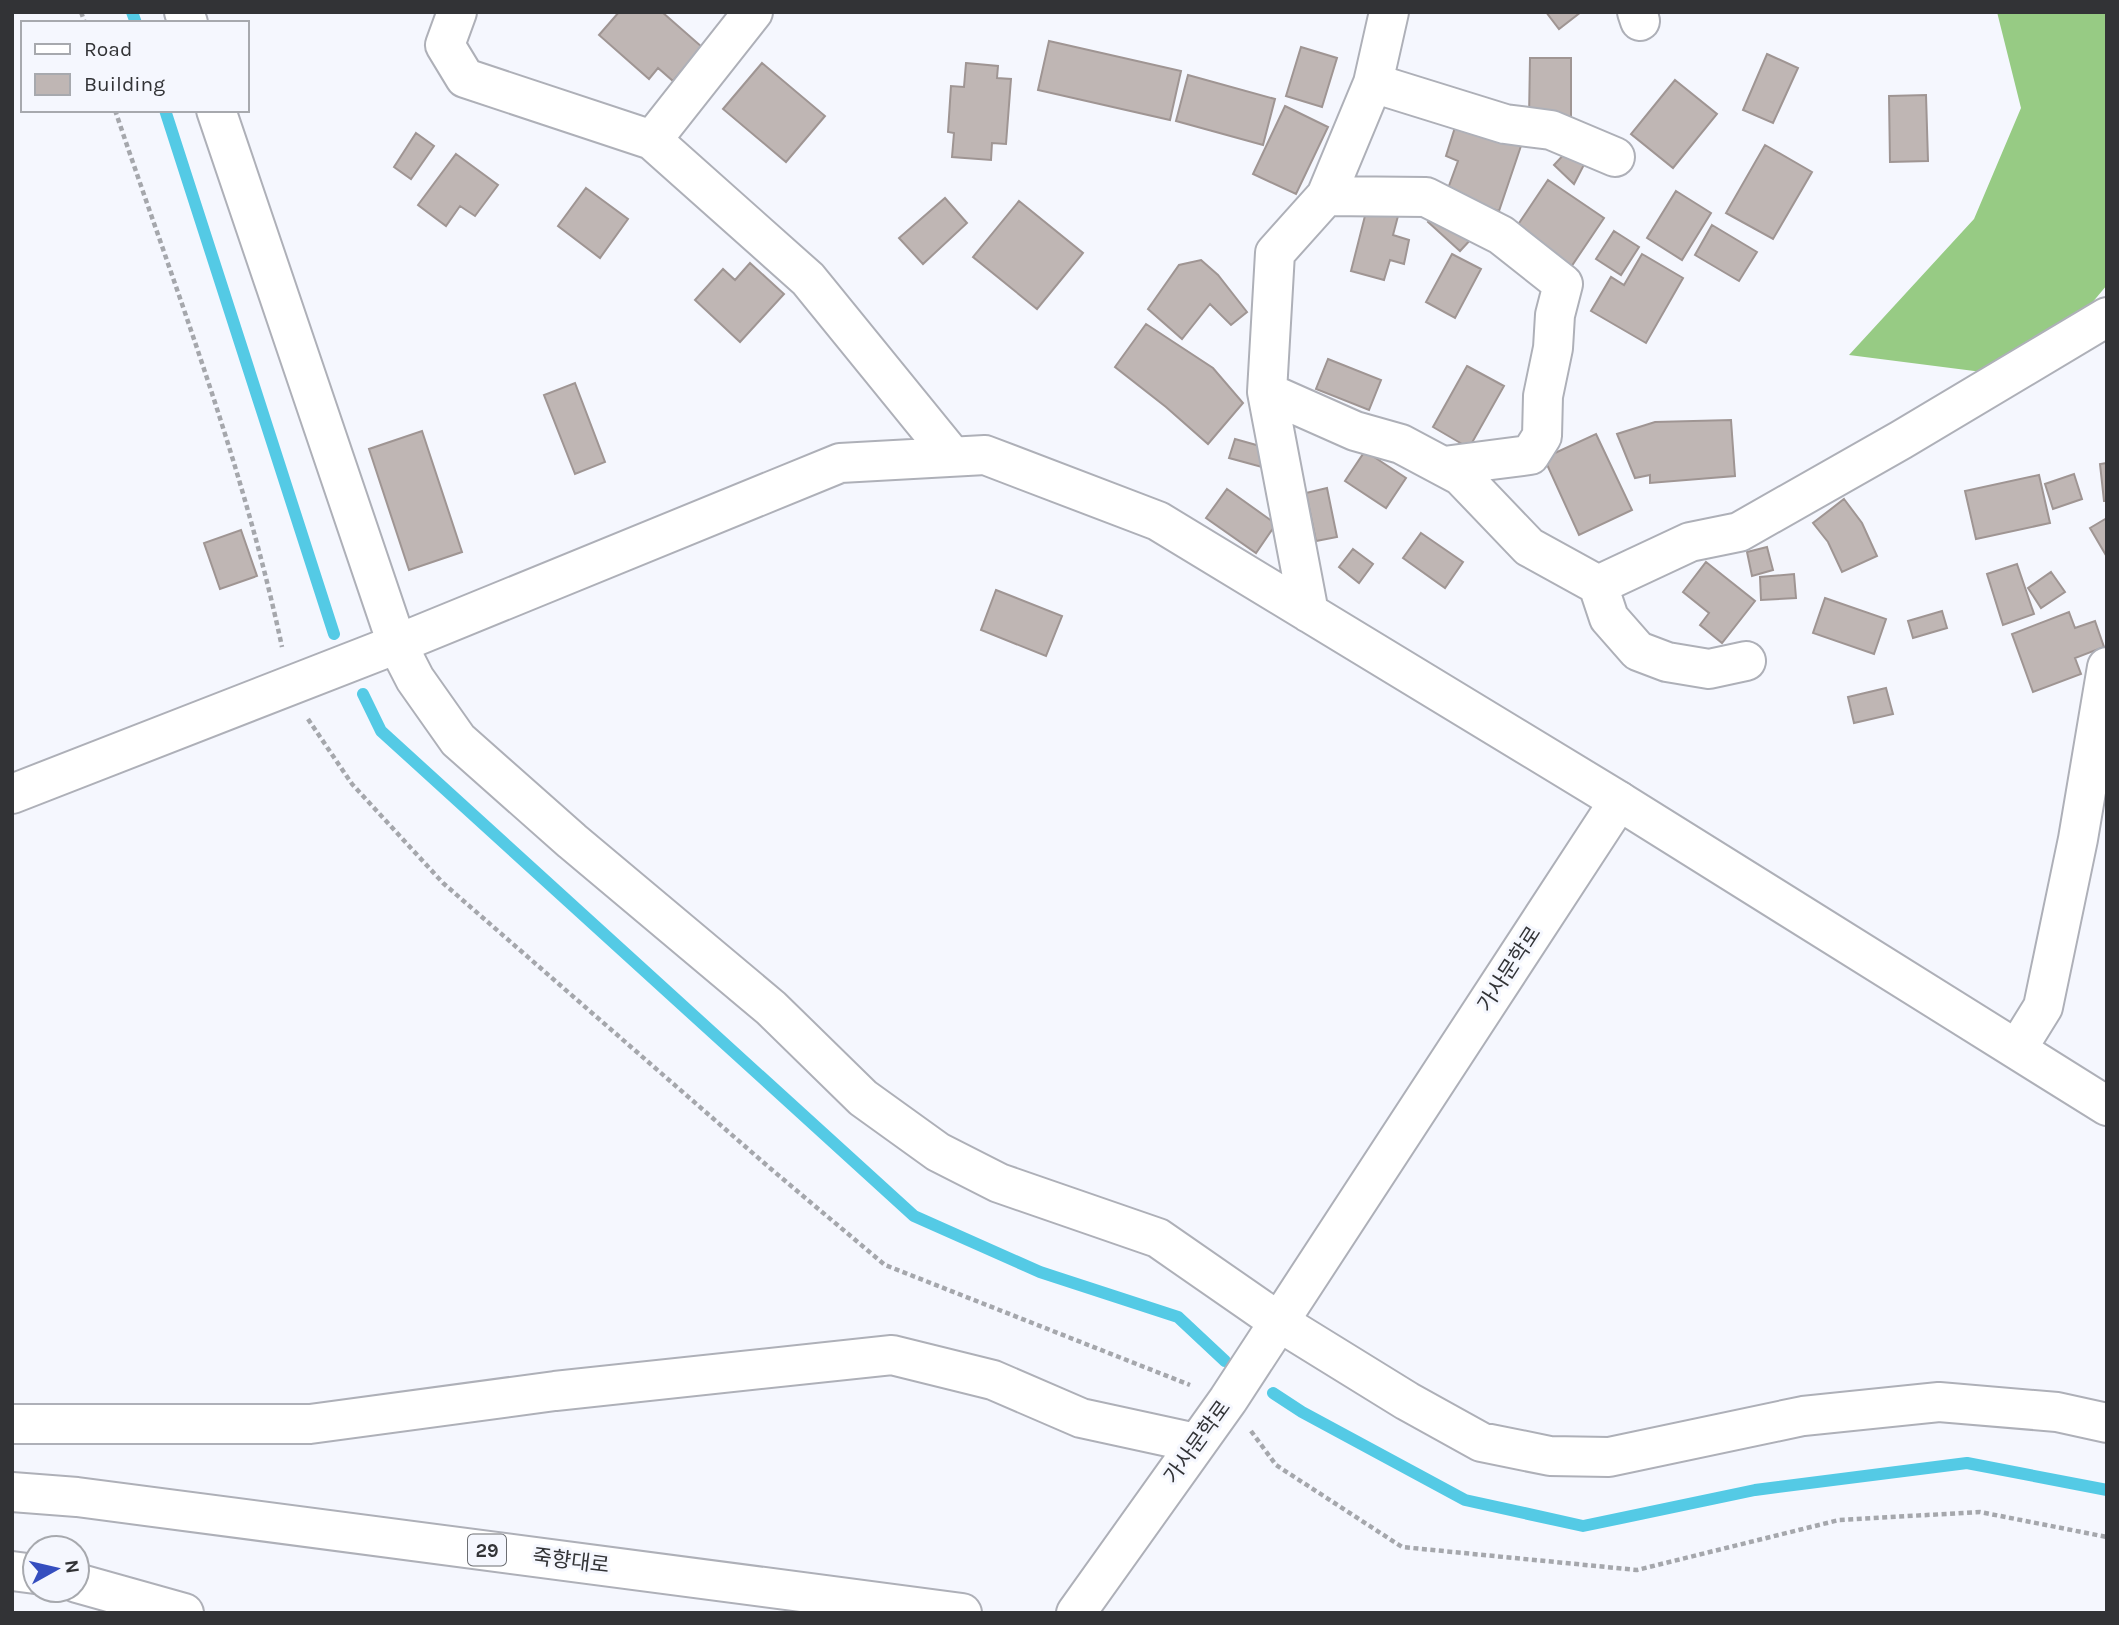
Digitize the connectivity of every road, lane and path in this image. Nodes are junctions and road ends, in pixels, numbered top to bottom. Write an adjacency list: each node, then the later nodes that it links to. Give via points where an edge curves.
1 (457, 12): 7 (street, via 445,44 466,78)
2 (753, 12): 7 (street)
3 (1389, 12): 4 (street)
4 (1373, 83): 8 (street, via 1505,124 1550,130); 9 (street)
5 (116, 112): 19 (path, via 236,466 268,579)
6 (217, 112): 16 (street)
7 (652, 140): 12 (street, via 808,279)
8 (1615, 157)
9 (1326, 196): 11 (street, via 1275,253); 13 (street, via 1426,197 1502,235 1563,284 1543,396 1542,436 1530,456)
10 (2107, 317): 14 (street, via 1739,532 1690,542)
11 (1267, 392): 13 (street, via 1355,431 1401,444); 15 (street)
12 (952, 456): 15 (street, via 985,455 1158,521); 16 (street, via 840,463)
13 (1444, 466): 14 (street, via 1461,476 1529,547)
14 (1598, 585): 17 (street, via 1609,618 1638,652 1709,669)
15 (1309, 613): 21 (street)
16 (397, 644): 19 (street); 24 (street, via 415,679 458,740 771,1008 863,1098 938,1152 999,1183 1157,1238)
17 (1746, 661)
18 (2107, 667): 22 (street, via 2043,1006)
19 (287, 687): 20 (street); 25 (path, via 352,784 443,883 885,1265)
20 (12, 794)
21 (1619, 801): 22 (street); 24 (street, 가사문학로)
22 (2017, 1049): 23 (street)
23 (2107, 1106)
24 (1279, 1322): 25 (street, 가사문학로); 26 (street, via 1481,1443 1550,1456 1609,1457 1803,1416 1939,1402 2057,1412)
25 (1227, 1400): 28 (street, 가사문학로); 30 (path, via 1276,1465 1402,1547 1637,1570 1839,1520 1980,1512)
26 (2107, 1423)
27 (12, 1424): 28 (street, via 310,1424 555,1391 892,1355 993,1380 1081,1419)
28 (1196, 1443): 34 (street, 가사문학로)
29 (12, 1492): 33 (street, 죽향대로 / 29)
30 (2107, 1537)
31 (91, 1587): 32 (street)
32 (184, 1613)
33 (962, 1613)
34 (1076, 1613)

